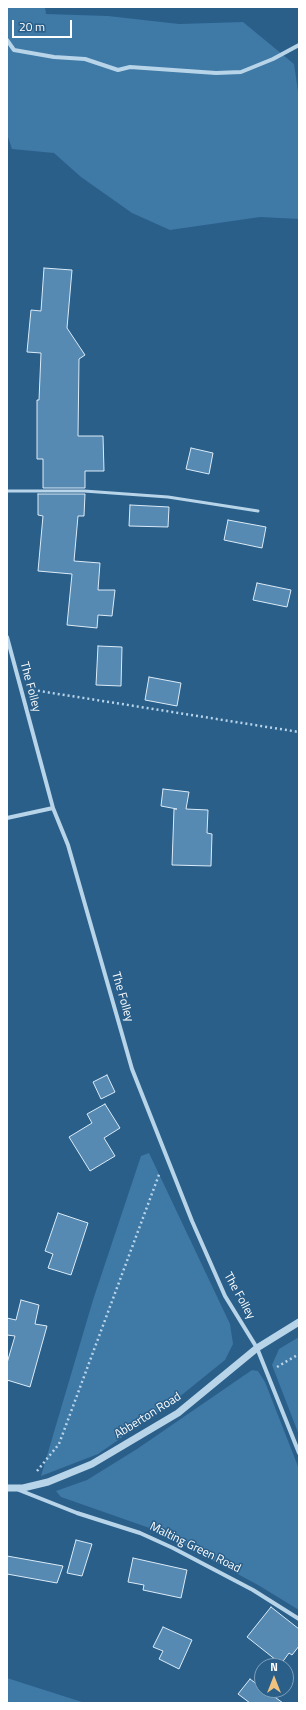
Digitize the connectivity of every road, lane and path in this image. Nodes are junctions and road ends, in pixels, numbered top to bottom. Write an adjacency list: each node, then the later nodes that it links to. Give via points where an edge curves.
1 (7, 40): 2 (street, via 14,50 85,59 118,70 130,67 216,73 247,70)
2 (299, 45)
3 (7, 491): 4 (lane, via 84,491 168,497)
4 (258, 511)
5 (7, 637): 6 (street, The Folley)
6 (20, 688): 7 (path); 8 (street, The Folley)
7 (299, 732)
8 (53, 808): 9 (street); 12 (street, The Folley, via 68,845 132,1069 192,1221 225,1296)
9 (7, 818)
10 (162, 1165): 18 (path, via 59,1444)
11 (299, 1322): 12 (street, Abberton Road)
12 (257, 1348): 14 (street, The Folley); 18 (street, Abberton Road, via 178,1413 92,1464 48,1482)
13 (299, 1354): 14 (path)
14 (267, 1374): 15 (street, The Folley)
15 (299, 1453)
16 (7, 1488): 17 (street, Malting Green Road)
17 (15, 1488): 18 (street, Abberton Road); 19 (street, Malting Green Road, via 76,1513 140,1533 173,1548 253,1590)
18 (23, 1488)
19 (299, 1619)

